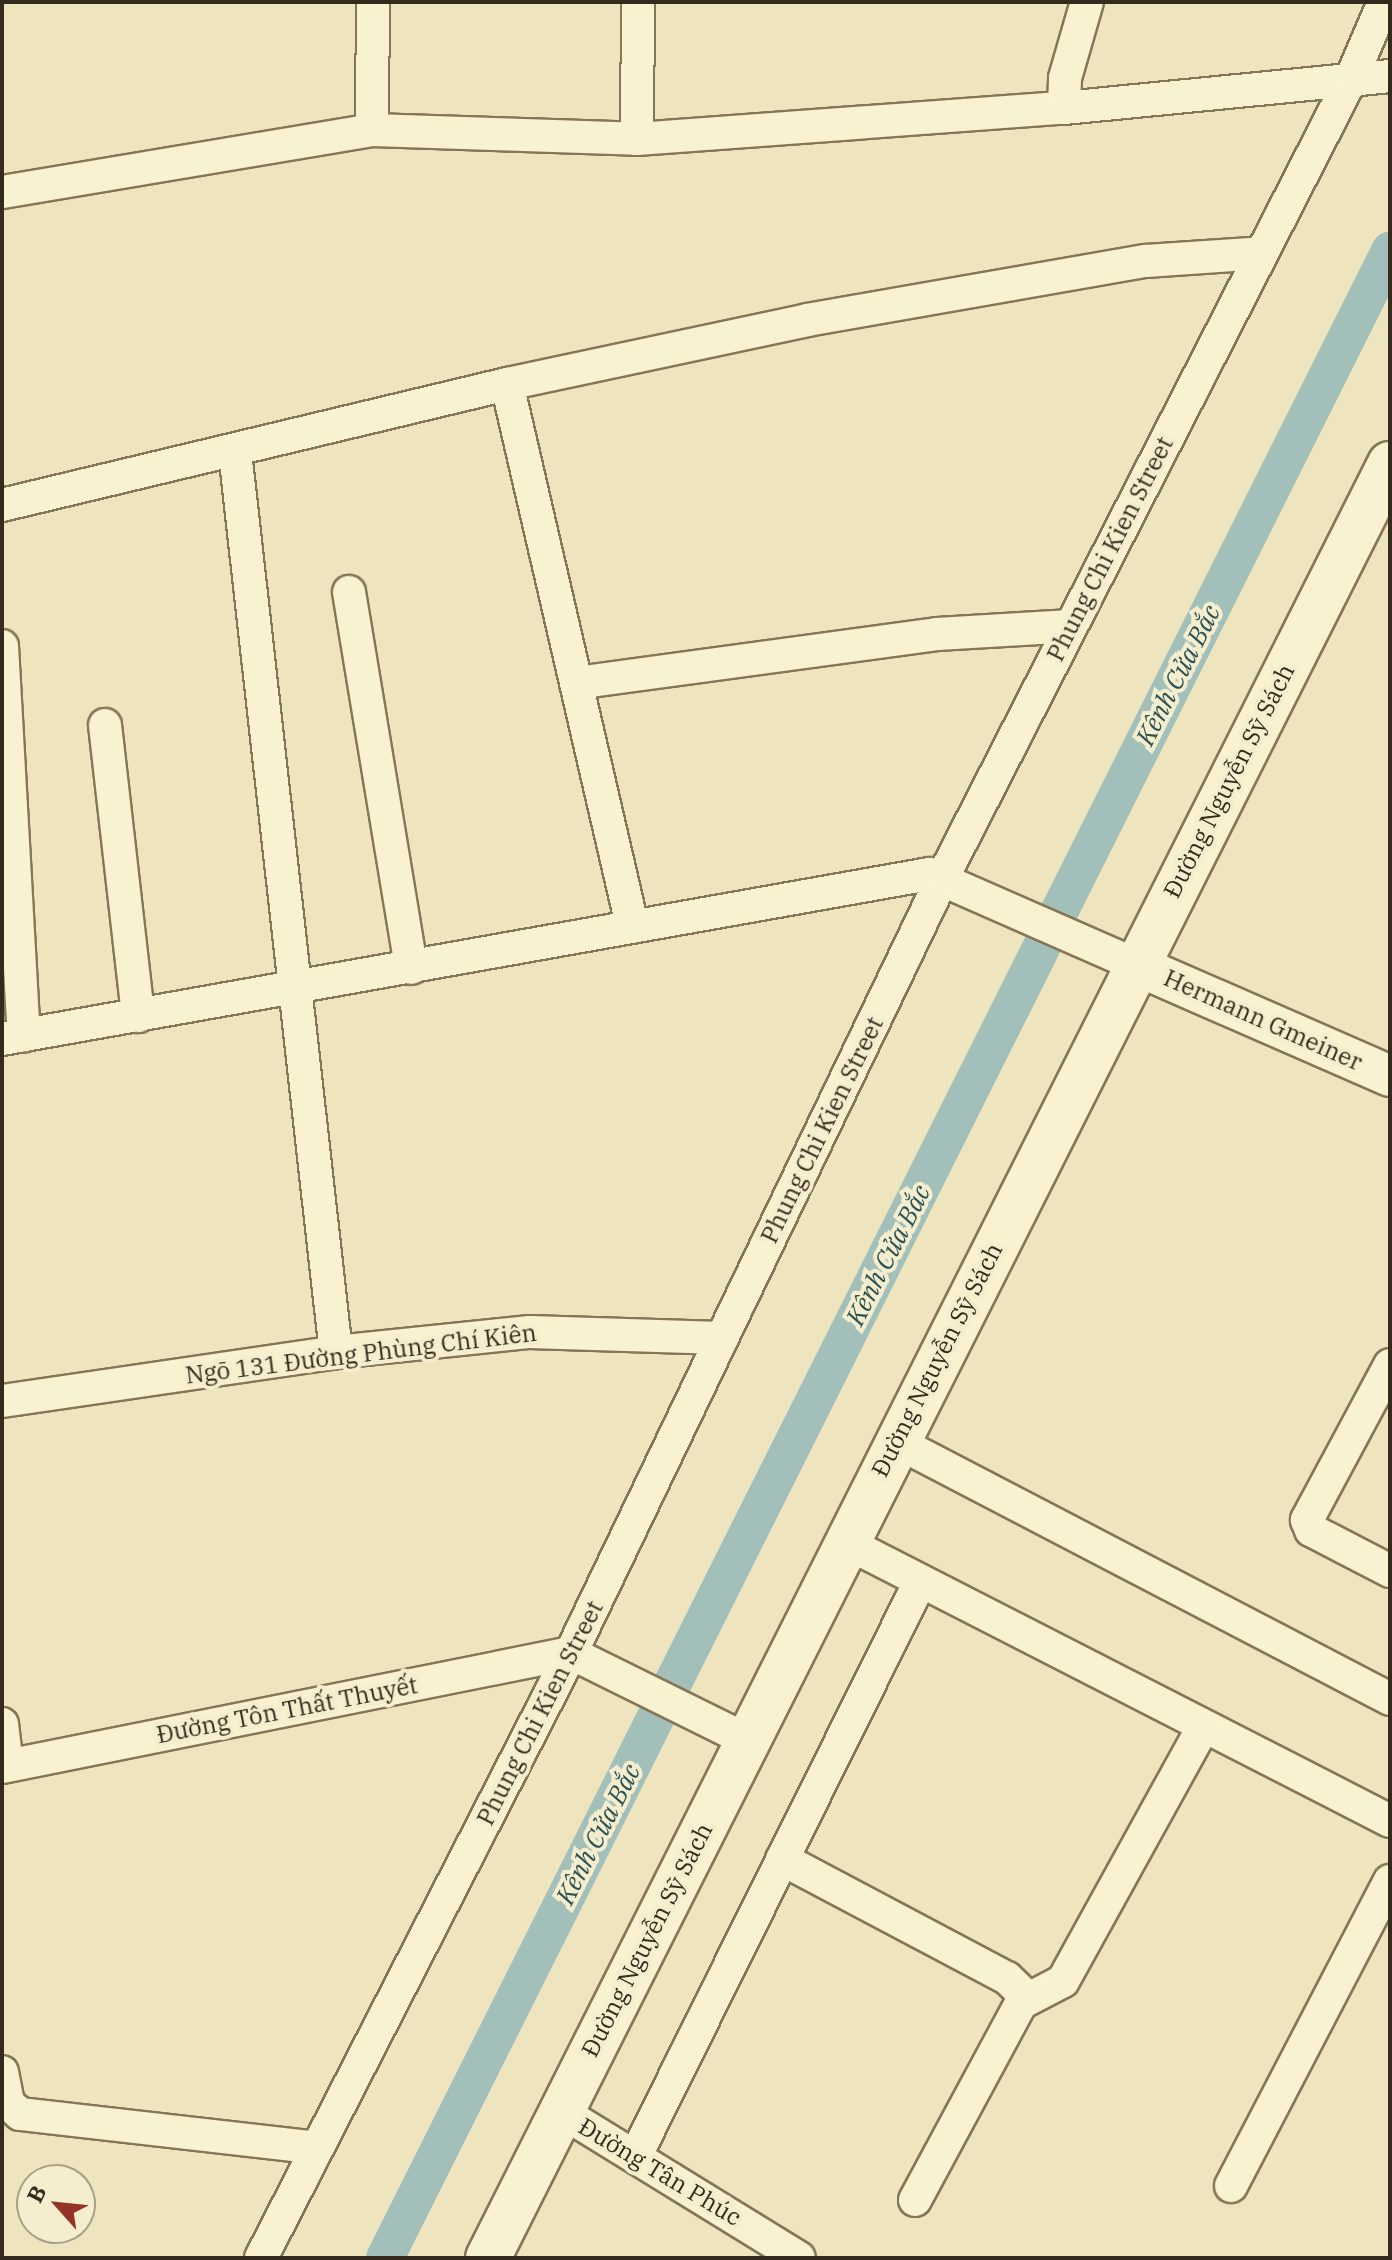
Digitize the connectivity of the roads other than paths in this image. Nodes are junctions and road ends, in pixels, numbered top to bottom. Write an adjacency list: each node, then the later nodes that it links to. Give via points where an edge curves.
1 (373, 2): 7 (street)
2 (638, 2): 8 (street)
3 (1087, 2): 6 (street, via 1065,78)
4 (1384, 2): 5 (street, Phung Chi Kien Street)
5 (1374, 77): 6 (street); 10 (street, Phung Chi Kien Street)
6 (1064, 108): 8 (street)
7 (372, 130): 8 (street); 9 (street)
8 (637, 139)
9 (2, 192)
10 (1262, 253): 11 (street, via 1146,261 988,287); 16 (street, Phung Chi Kien Street)
11 (507, 384): 12 (street); 18 (street)
12 (235, 452): 14 (street); 24 (street)
13 (1390, 464): 22 (main road, Đường Nguyễn Sỹ Sách)
14 (2, 505)
15 (349, 592): 23 (street)
16 (1071, 626): 18 (street, via 937,634); 20 (street, Phung Chi Kien Street)
17 (2, 646): 26 (street)
18 (576, 683): 21 (street)
19 (105, 725): 25 (street)
20 (943, 877): 21 (street, via 901,876); 22 (street); 28 (street, Phung Chi Kien Street)
21 (632, 925): 23 (street)
22 (1136, 965): 27 (street, Hermann Gmeiner); 32 (main road, Đường Nguyễn Sỹ Sách)
23 (411, 968): 24 (street)
24 (295, 990): 25 (street); 29 (street)
25 (138, 1016): 26 (street)
26 (13, 1037)
27 (1390, 1076)
28 (722, 1338): 29 (street, Ngõ 131 Đường Phùng Chí Kiên, via 530,1332); 36 (street, Phung Chi Kien Street)
29 (336, 1352): 31 (street, Ngõ 131 Đường Phùng Chí Kiên)
30 (1390, 1365): 34 (street, via 1307,1520 1311,1530)
31 (2, 1401)
32 (895, 1441): 33 (main road, Đường Nguyễn Sỹ Sách); 37 (street)
33 (845, 1542): 35 (street); 40 (main road, Đường Nguyễn Sỹ Sách)
34 (1390, 1571)
35 (920, 1582): 39 (street); 43 (street)
36 (586, 1659): 40 (street); 41 (street, Đường Tôn Thất Thuyết); 48 (street, Phung Chi Kien Street)
37 (1390, 1699)
38 (2, 1724): 41 (street)
39 (1204, 1726): 42 (street); 45 (street, via 1063,1981)
40 (747, 1740): 47 (main road, Đường Nguyễn Sỹ Sách)
41 (5, 1766)
42 (1390, 1821)
43 (782, 1859): 45 (street, via 1007,1978); 49 (street)
44 (1390, 1881): 50 (street)
45 (1027, 1997): 51 (street)
46 (2, 2072): 48 (street, via 8,2103 20,2114)
47 (562, 2112): 49 (street, Đường Tân Phúc); 54 (main road, Đường Nguyễn Sỹ Sách)
48 (317, 2148): 53 (street, Phung Chi Kien Street)
49 (636, 2155): 52 (street, Đường Tân Phúc)
50 (1231, 2186)
51 (915, 2200)
52 (794, 2256)
53 (261, 2258)
54 (488, 2258)

